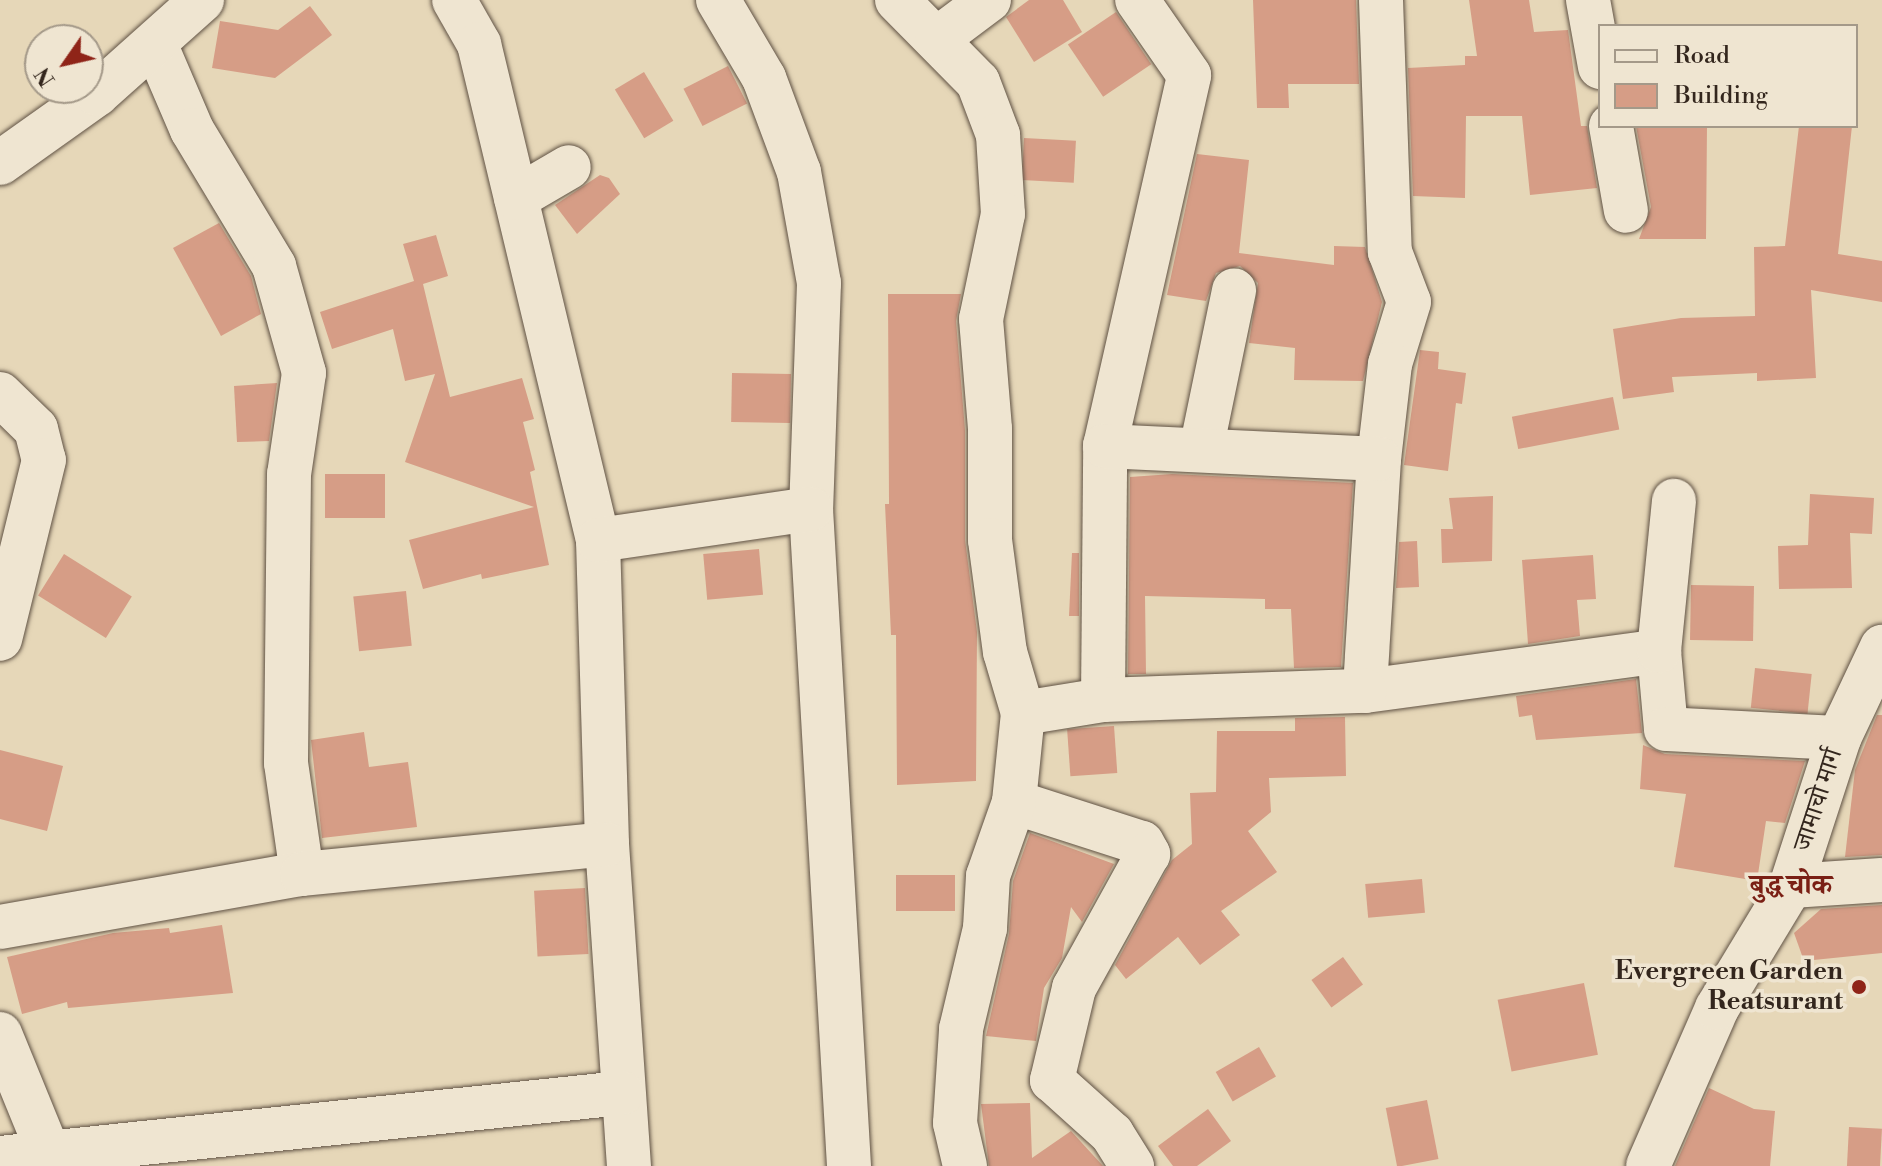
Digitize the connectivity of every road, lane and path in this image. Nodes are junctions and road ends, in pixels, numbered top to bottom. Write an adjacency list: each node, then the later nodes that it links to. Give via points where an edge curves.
1 (454, 0): 15 (street, via 479,44)
2 (718, 0): 23 (street, via 764,78 799,172 819,283)
3 (897, 0): 9 (street)
4 (989, 0): 9 (street)
5 (1137, 0): 19 (street, via 1189,75)
6 (1381, 0): 21 (street, via 1390,252 1409,302 1390,364)
7 (1588, 0): 11 (street)
8 (189, 4): 10 (street)
9 (937, 39): 30 (street, via 978,82 998,135 1003,214 981,319 990,429 990,540 1005,652)
10 (156, 46): 13 (street); 34 (street, via 192,130 274,266 304,373 289,474 286,763)
11 (1598, 56)
12 (1611, 128): 16 (street)
13 (0, 163)
14 (569, 167): 15 (street)
15 (516, 198): 24 (street)
16 (1626, 211)
17 (1234, 290): 20 (street)
18 (0, 394): 25 (street, via 36,429 44,460)
19 (1105, 446): 20 (street); 29 (street)
20 (1201, 450): 21 (street)
21 (1379, 459): 28 (street)
22 (1674, 501): 27 (street)
23 (811, 509): 24 (street); 43 (street)
24 (598, 540): 33 (street)
25 (0, 639)
26 (1882, 647): 31 (street, जामाचो मार्ग)
27 (1659, 651): 28 (street); 31 (street, via 1666,729)
28 (1365, 691): 29 (street)
29 (1103, 700): 30 (street)
30 (1023, 713): 32 (street)
31 (1839, 738): 36 (street, जामाचो मार्ग)
32 (1014, 802): 44 (street, via 988,876 985,928 961,1029 955,1123); 45 (street, via 1142,843 1148,854 1074,988 1052,1080 1112,1134)
33 (607, 844): 34 (street); 39 (street)
34 (302, 874): 37 (street)
35 (1882, 880): 36 (street)
36 (1791, 886): 46 (street, जामाचो मार्ग, via 1717,1008)
37 (0, 927)
38 (0, 1034): 41 (street)
39 (622, 1093): 41 (street); 42 (street)
40 (0, 1158): 41 (street)
41 (52, 1159)
42 (629, 1166)
43 (849, 1166)
44 (965, 1166)
45 (1132, 1166)
46 (1648, 1166)

